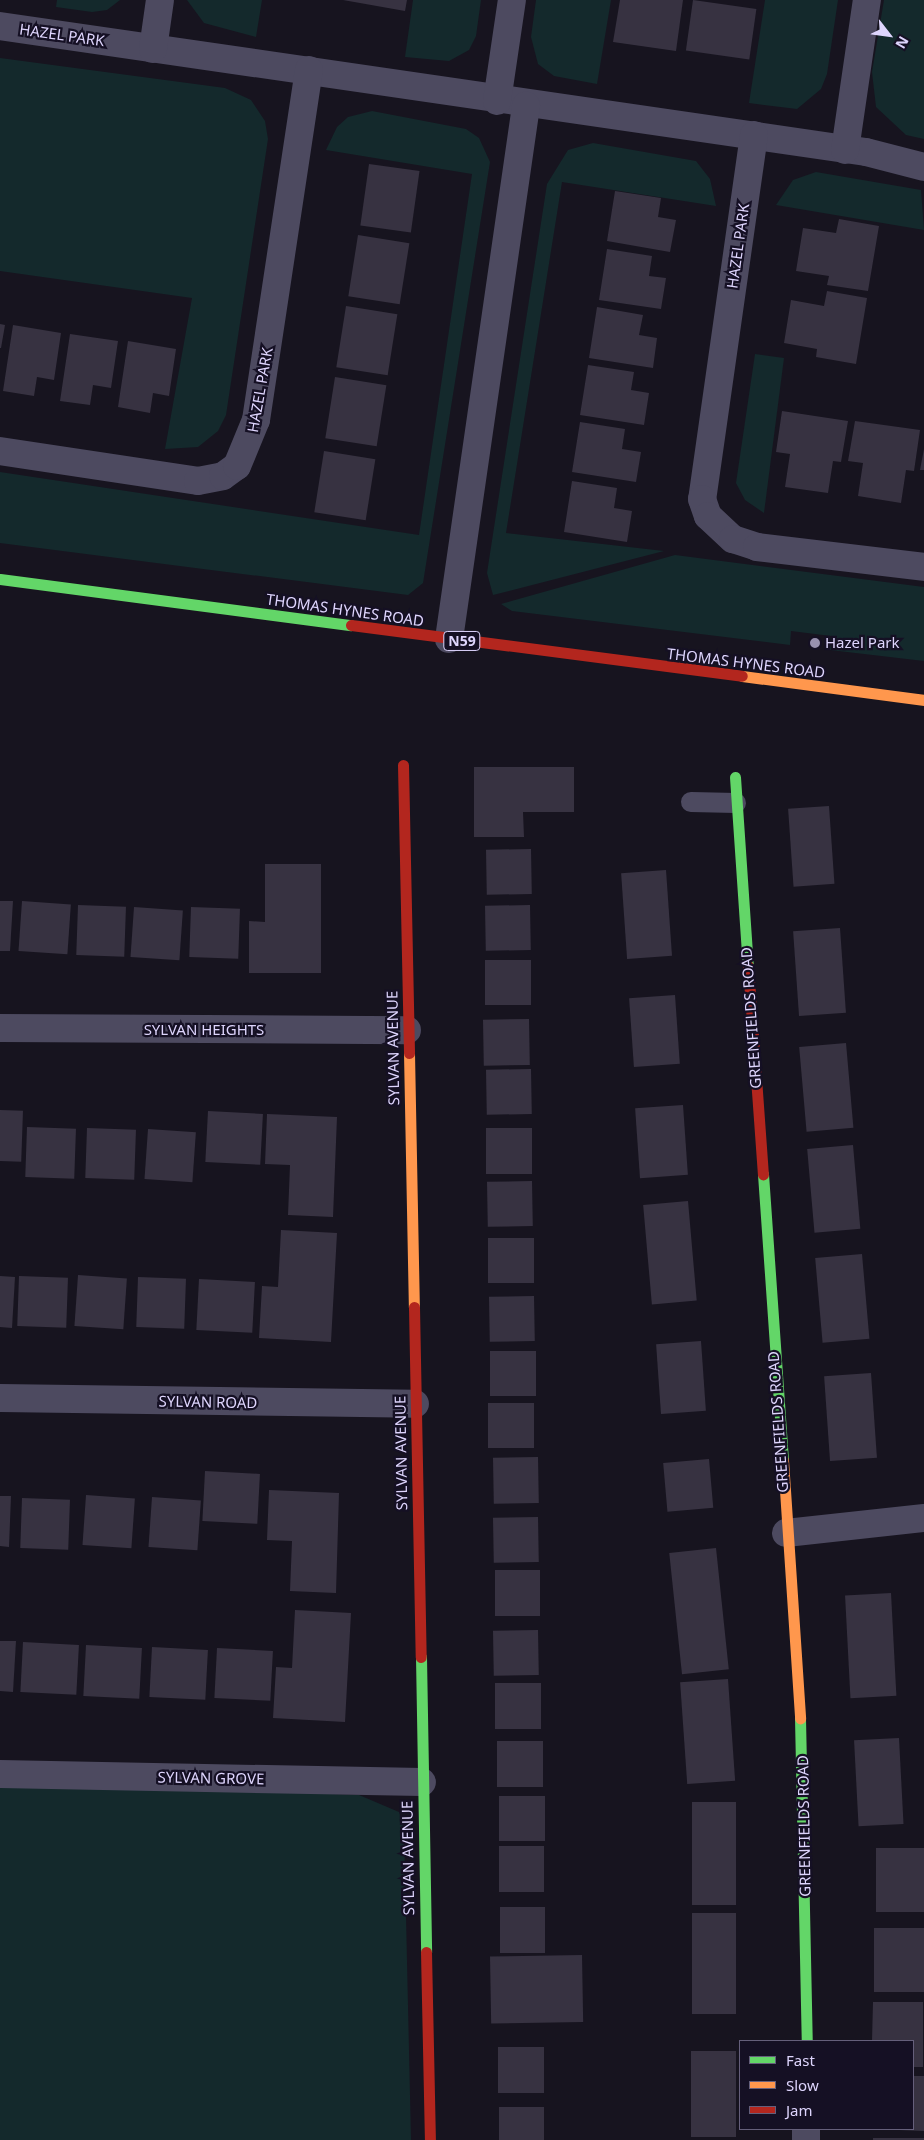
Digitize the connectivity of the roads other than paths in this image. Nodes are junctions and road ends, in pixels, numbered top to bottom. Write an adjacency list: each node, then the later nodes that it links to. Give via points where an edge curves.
1 (160, 0): 5 (street)
2 (512, 0): 7 (street)
3 (867, 0): 10 (street)
4 (0, 26): 5 (street, HAZEL PARK)
5 (153, 49): 6 (street, HAZEL PARK)
6 (308, 70): 7 (street, HAZEL PARK); 12 (street, HAZEL PARK, via 256,420 237,466 223,476 198,481)
7 (497, 101): 8 (street, HAZEL PARK)
8 (526, 106): 9 (street, HAZEL PARK); 15 (street)
9 (754, 135): 10 (street, HAZEL PARK); 13 (street, HAZEL PARK, via 702,499 708,516 733,539 757,547)
10 (845, 150): 11 (street, HAZEL PARK)
11 (924, 167)
12 (0, 451)
13 (924, 567)
14 (0, 579): 15 (street, THOMAS HYNES ROAD / N59)
15 (449, 639): 16 (street, THOMAS HYNES ROAD / N59)
16 (924, 700)
17 (403, 765): 22 (street, SYLVAN AVENUE)
18 (735, 777): 20 (street, GREENFIELDS ROAD)
19 (691, 802): 20 (lane)
20 (736, 803): 26 (street, GREENFIELDS ROAD)
21 (0, 1028): 22 (street, SYLVAN HEIGHTS)
22 (408, 1030): 24 (street, SYLVAN AVENUE)
23 (0, 1398): 24 (street, SYLVAN ROAD)
24 (415, 1404): 28 (street, SYLVAN AVENUE)
25 (924, 1518): 26 (street)
26 (786, 1533): 29 (street, GREENFIELDS ROAD, via 804,1789)
27 (0, 1774): 28 (street, SYLVAN GROVE)
28 (422, 1782): 30 (street, SYLVAN AVENUE)
29 (807, 2040)
30 (430, 2140)

